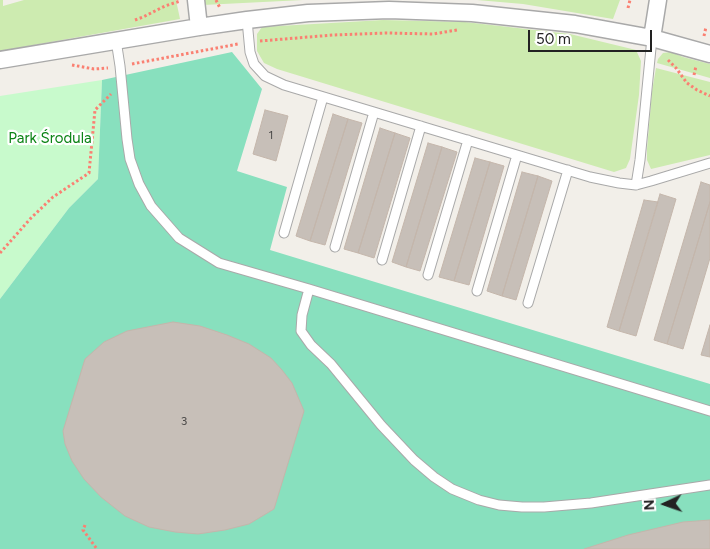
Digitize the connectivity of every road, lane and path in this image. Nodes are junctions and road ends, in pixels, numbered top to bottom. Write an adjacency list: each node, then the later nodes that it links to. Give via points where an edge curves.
1 (186, 0): 6 (path)
2 (196, 0): 12 (street)
3 (216, 0): 9 (path)
4 (630, 0): 8 (path)
5 (658, 0): 16 (street)
6 (177, 1): 11 (path)
7 (389, 5): 10 (street); 16 (street, via 575,24)
8 (628, 8)
9 (221, 12)
10 (247, 20): 12 (street); 15 (lane)
11 (129, 21)
12 (199, 26): 14 (street)
13 (460, 29): 15 (path, via 433,34 332,35)
14 (116, 40): 18 (street); 19 (lane)
15 (249, 43): 19 (path); 23 (lane, via 254,64 265,76)
16 (652, 47): 17 (street); 22 (path, via 670,61 687,83); 30 (lane)
17 (710, 54)
18 (0, 60)
19 (120, 66): 20 (path); 36 (lane, via 130,159 151,206 167,225 179,238 219,263)
20 (102, 69)
21 (112, 94): 33 (path, via 95,110 89,173 53,197)
22 (710, 96)
23 (323, 97): 24 (lane); 31 (lane)
24 (374, 112): 25 (lane); 32 (lane)
25 (421, 126): 26 (lane); 34 (lane)
26 (468, 140): 27 (lane); 35 (lane)
27 (517, 155): 29 (lane); 37 (lane)
28 (710, 163): 30 (lane)
29 (568, 170): 30 (lane); 38 (lane)
30 (636, 185)
31 (284, 233)
32 (335, 247)
33 (0, 253)
34 (382, 260)
35 (428, 275)
36 (309, 289): 39 (lane); 40 (lane, via 301,331 311,345 414,460 452,489 499,505 544,507)
37 (476, 290)
38 (528, 303)
39 (710, 411)
40 (710, 485)
41 (85, 525): 42 (path, via 83,530)
42 (97, 549)

